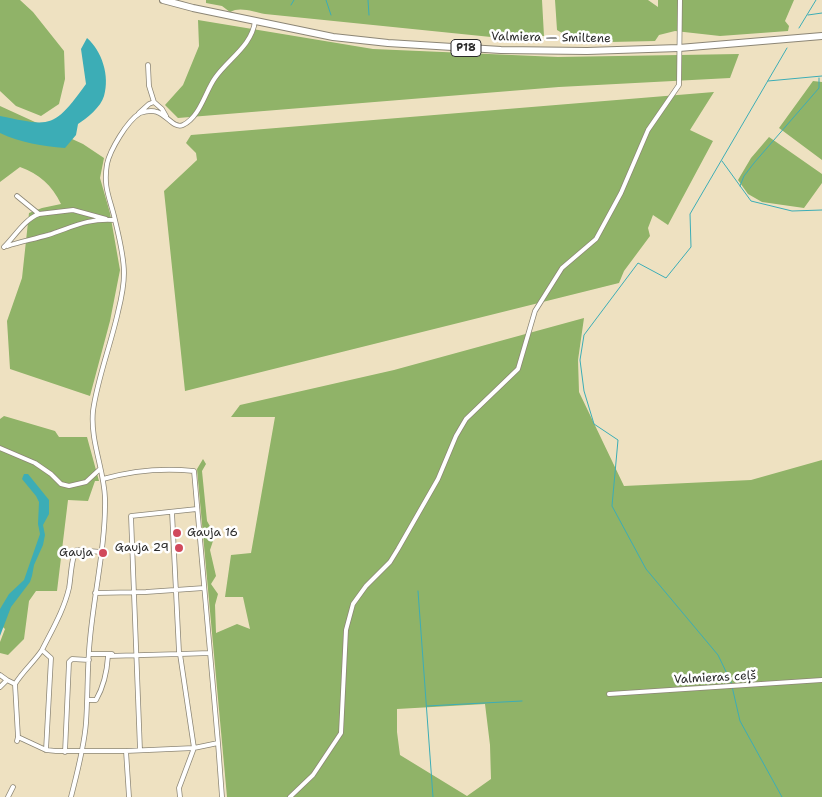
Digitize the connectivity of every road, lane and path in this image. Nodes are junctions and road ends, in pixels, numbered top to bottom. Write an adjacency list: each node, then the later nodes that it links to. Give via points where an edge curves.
1 (164, 0): 3 (main road, Valmiera — Smiltene / P18)
2 (680, 0): 5 (street)
3 (255, 21): 5 (main road, Valmiera — Smiltene / P18, via 388,44 548,51); 9 (street, via 252,35 217,75 190,121 177,126)
4 (822, 36): 5 (main road, Valmiera — Smiltene / P18)
5 (679, 48): 50 (street, via 679,85 648,130 606,224 593,244 562,268 546,291 534,311 518,369 466,419 438,478 398,549 353,604 346,630 341,734 313,775)
6 (148, 65): 7 (street)
7 (154, 102): 8 (street); 9 (street)
8 (138, 114): 9 (street, via 146,111); 13 (street, via 115,144 108,163 106,192)
9 (166, 116)
10 (17, 196): 11 (street)
11 (39, 214): 12 (street, via 73,210); 12 (street, via 4,247 86,221)
12 (106, 219): 13 (street)
13 (115, 220): 15 (street, via 124,282 93,412)
14 (0, 448): 15 (street, via 35,463 61,484 69,486 86,482)
15 (100, 469): 16 (street)
16 (103, 479): 17 (street, via 153,471 194,471); 19 (street, via 105,517)
17 (197, 509): 18 (street); 20 (street)
18 (172, 512): 21 (street); 22 (street, via 131,516)
19 (101, 552): 23 (street); 24 (street, via 77,550 74,553 66,599)
20 (204, 588): 21 (street); 25 (street)
21 (175, 590): 22 (street); 26 (street)
22 (134, 592): 23 (street); 28 (street)
23 (95, 593): 27 (street)
24 (42, 650): 33 (street); 39 (street, via 50,658)
25 (210, 652): 26 (street); 37 (street)
26 (180, 653): 28 (street); 38 (street)
27 (89, 654): 28 (street); 29 (street)
28 (136, 654): 36 (street, via 108,656 106,675 96,700); 40 (street)
29 (89, 660): 36 (street); 42 (street, via 72,659 69,662)
30 (0, 675): 31 (street)
31 (7, 680): 33 (street); 34 (street)
32 (822, 680): 35 (street, Valmieras ceļš)
33 (15, 684): 39 (street, via 18,739)
34 (0, 687)
35 (609, 694)
36 (86, 700): 43 (street)
37 (218, 743): 38 (street); 49 (street)
38 (194, 748): 40 (street); 48 (street)
39 (46, 750): 42 (street)
40 (140, 750): 41 (street)
41 (126, 751): 43 (street); 47 (street)
42 (65, 752): 43 (street)
43 (81, 752): 46 (street)
44 (13, 786): 45 (street)
45 (8, 797)
46 (71, 797)
47 (129, 797)
48 (180, 797)
49 (222, 797)
50 (290, 797)

